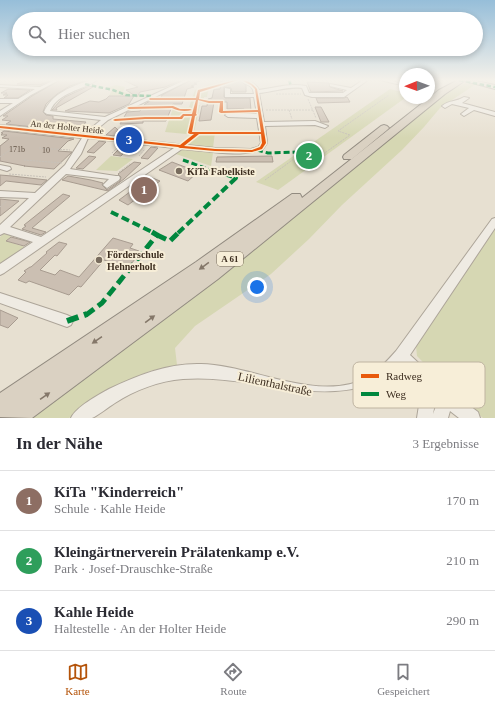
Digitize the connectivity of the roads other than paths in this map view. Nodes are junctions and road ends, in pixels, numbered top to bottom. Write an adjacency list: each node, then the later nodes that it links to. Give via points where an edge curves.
1 (55, 100): 20 (street, via 47,112)
2 (147, 100): 20 (street)
3 (258, 100): 15 (street)
4 (433, 100): 45 (highway, A 61, one-way to 4, via 212,274)
5 (464, 100): 9 (street)
6 (475, 100): 13 (street)
7 (0, 101): 8 (street)
8 (19, 101): 16 (street)
9 (458, 103): 11 (street, via 451,102); 13 (street)
10 (416, 104): 41 (highway, A 61, one-way to 41, via 202,267)
11 (445, 106)
12 (493, 106): 14 (street)
13 (470, 107): 14 (street); 17 (street)
14 (488, 112): 19 (street)
15 (260, 113): 18 (street); 22 (street)
16 (0, 114)
17 (464, 114)
18 (228, 115)
19 (495, 115): 21 (street)
20 (106, 119): 25 (street)
21 (491, 122)
22 (261, 124): 23 (street); 26 (street, An der Holter Heide, via 264,143 261,148 252,151)
23 (322, 125)
24 (0, 128): 25 (street, An der Holter Heide)
25 (85, 137): 26 (street, An der Holter Heide); 27 (street, via 79,151)
26 (180, 147): 33 (street)
27 (64, 171): 28 (street, via 116,178); 30 (street)
28 (107, 185)
29 (0, 194): 30 (street)
30 (37, 196): 32 (street)
31 (495, 221): 37 (street, Lilienthalstraße)
32 (2, 230): 33 (street)
33 (42, 241): 34 (street)
34 (0, 270)
35 (0, 298): 36 (street)
36 (67, 321)
37 (401, 356): 38 (street, Lilienthalstraße); 39 (street)
38 (395, 362)
39 (407, 362)
40 (353, 390): 46 (street, Lilienthalstraße, via 340,394 305,392 220,372 186,371 134,383)
41 (0, 406)
42 (426, 408): 47 (street)
43 (444, 408): 48 (street)
44 (460, 408): 49 (street)
45 (13, 418)
46 (79, 418)
47 (425, 418)
48 (440, 418)
49 (472, 418)

